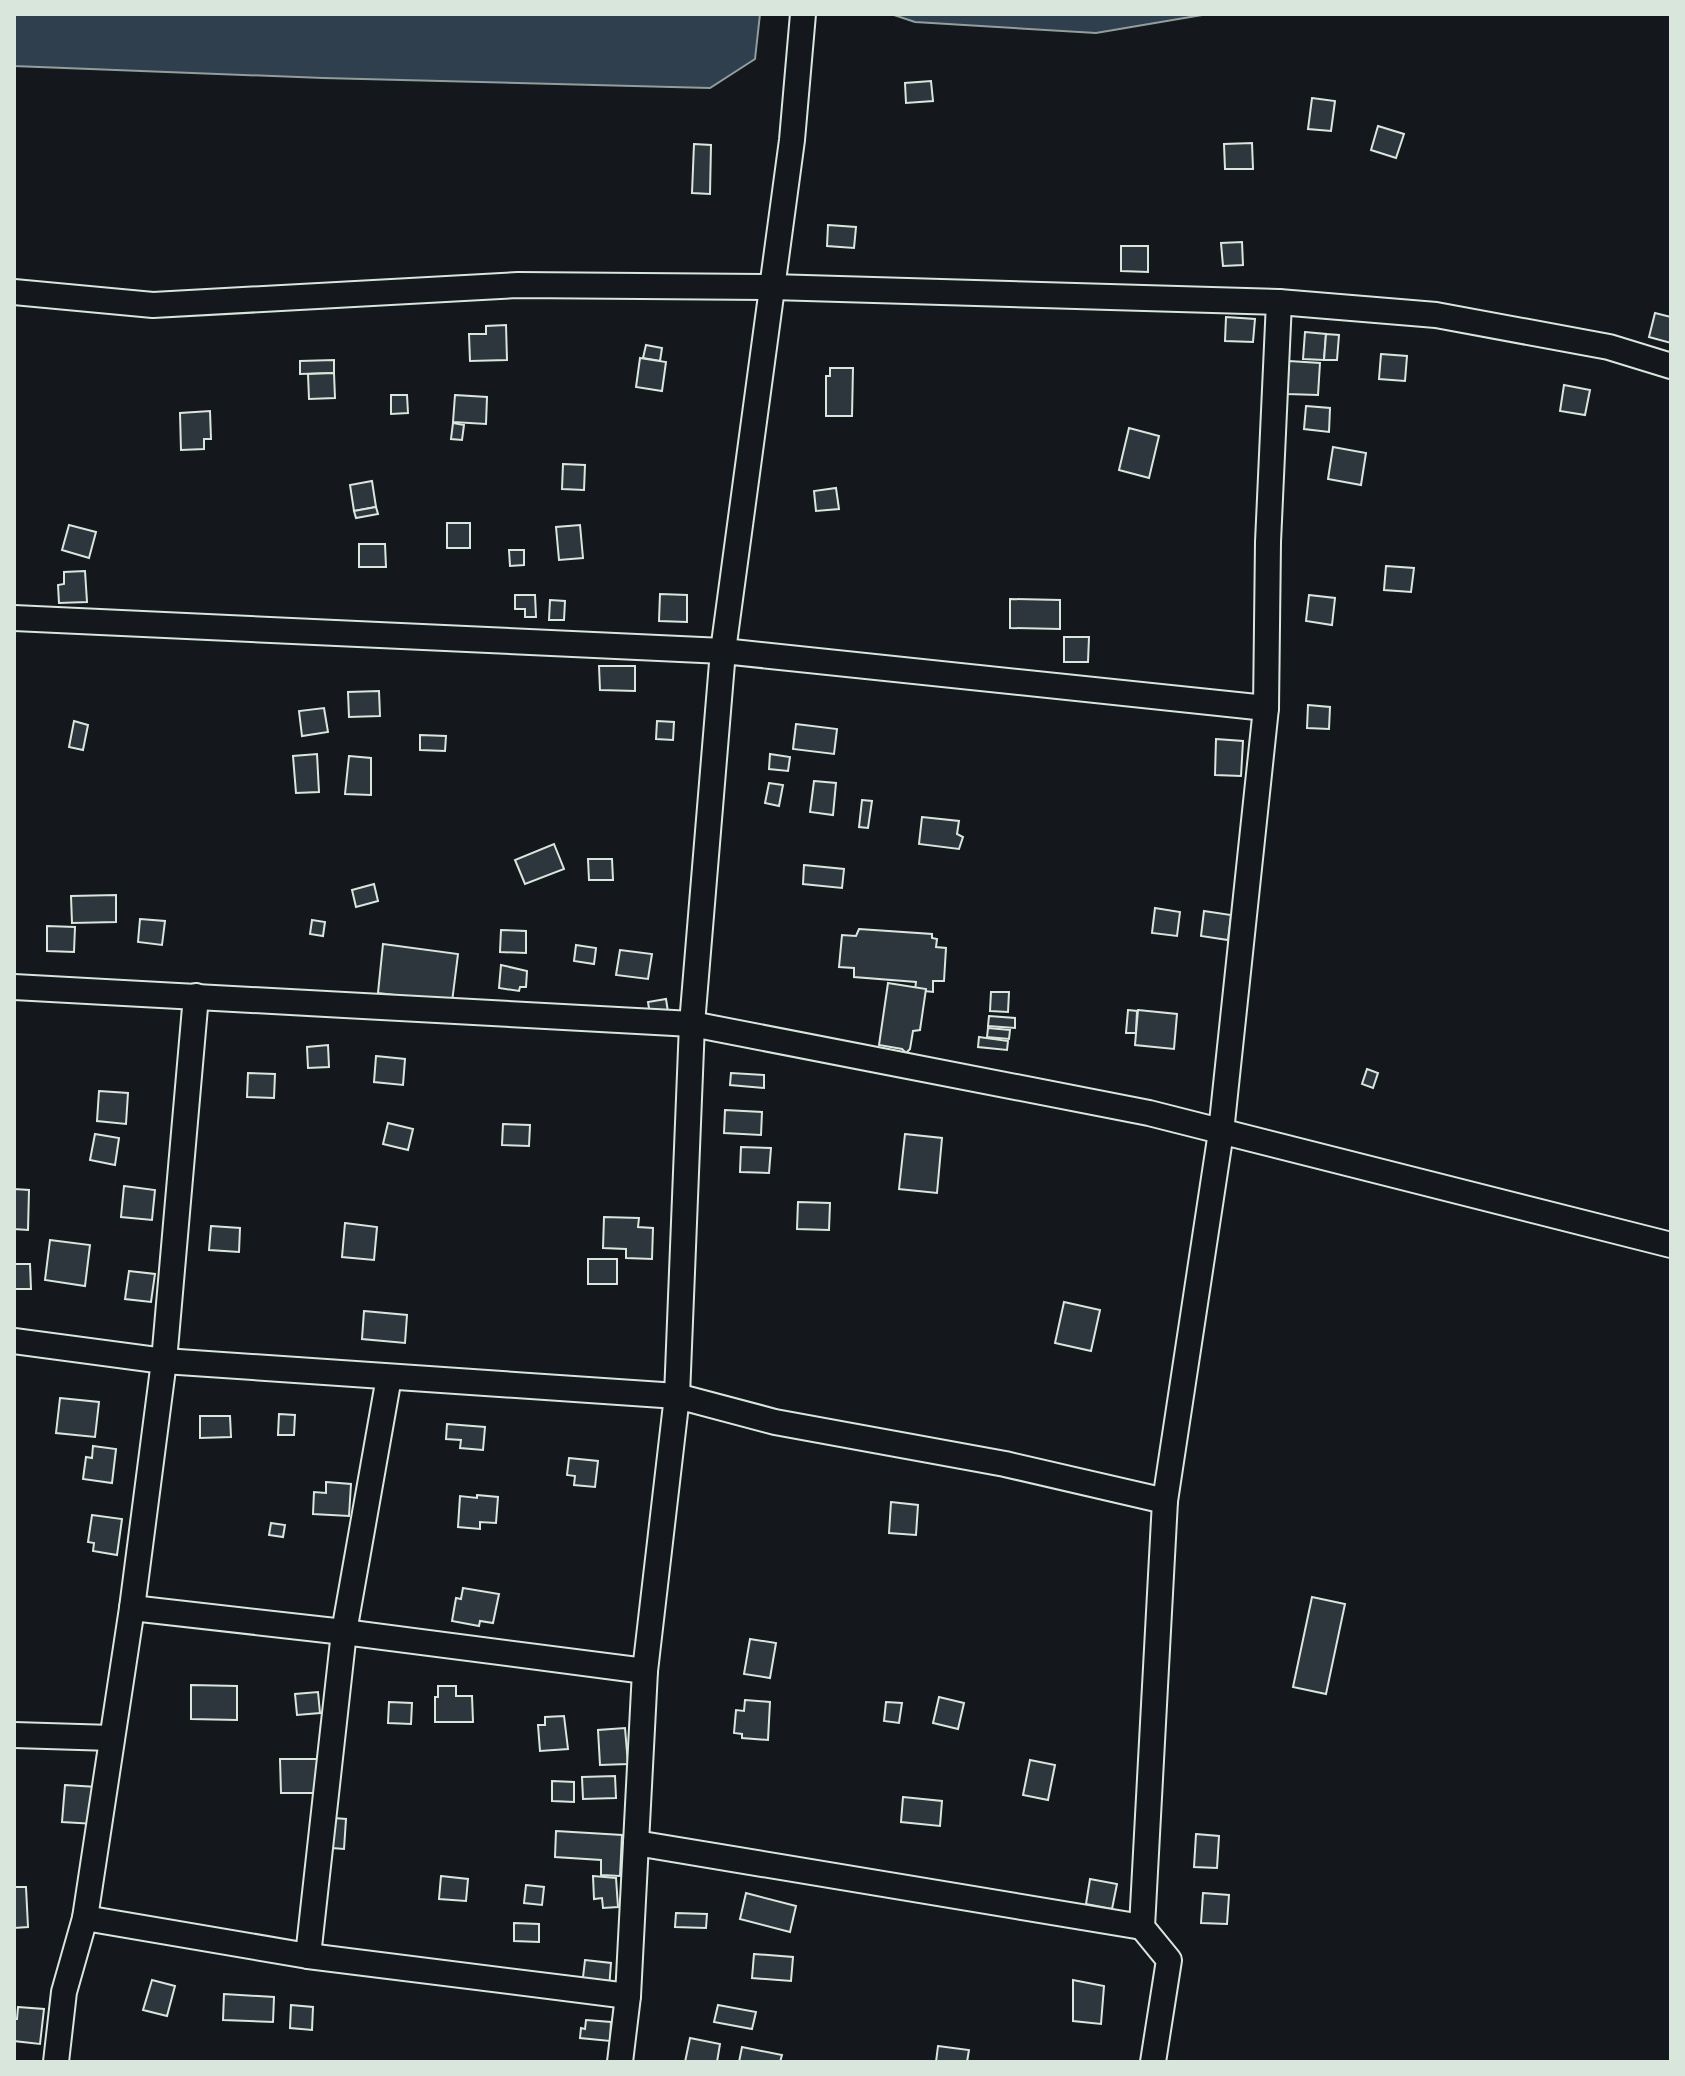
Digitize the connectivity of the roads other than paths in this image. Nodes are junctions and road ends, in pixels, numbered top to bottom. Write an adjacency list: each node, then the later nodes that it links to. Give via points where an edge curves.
1 (803, 14): 2 (street)
2 (772, 287): 3 (street, via 518,285 153,305); 4 (street); 7 (street)
3 (14, 292)
4 (1279, 302): 5 (street, via 1436,315 1609,347); 8 (street)
5 (1671, 366)
6 (14, 618): 7 (street)
7 (723, 651): 8 (street); 11 (street)
8 (1266, 708): 12 (street)
9 (14, 987): 10 (street)
10 (196, 996): 11 (street); 15 (street)
11 (692, 1024): 12 (street, via 1149,1113); 17 (street)
12 (1221, 1132): 13 (street); 18 (street)
13 (1671, 1245)
14 (14, 1341): 15 (street)
15 (164, 1361): 16 (street); 19 (street)
16 (389, 1377): 17 (street); 20 (street)
17 (677, 1396): 18 (street, via 775,1422 1005,1464); 21 (street)
18 (1165, 1501): 26 (street)
19 (132, 1608): 20 (street); 23 (street)
20 (344, 1632): 21 (street); 27 (street)
21 (645, 1671): 24 (street)
22 (14, 1735): 23 (street)
23 (112, 1738): 25 (street)
24 (636, 1843): 26 (street); 28 (street)
25 (85, 1918): 27 (street); 29 (street, via 64,1992)
26 (1142, 1927): 31 (street, via 1169,1960)
27 (308, 1956): 28 (street)
28 (628, 1996): 30 (street)
29 (56, 2062)
30 (620, 2062)
31 (1153, 2062)

